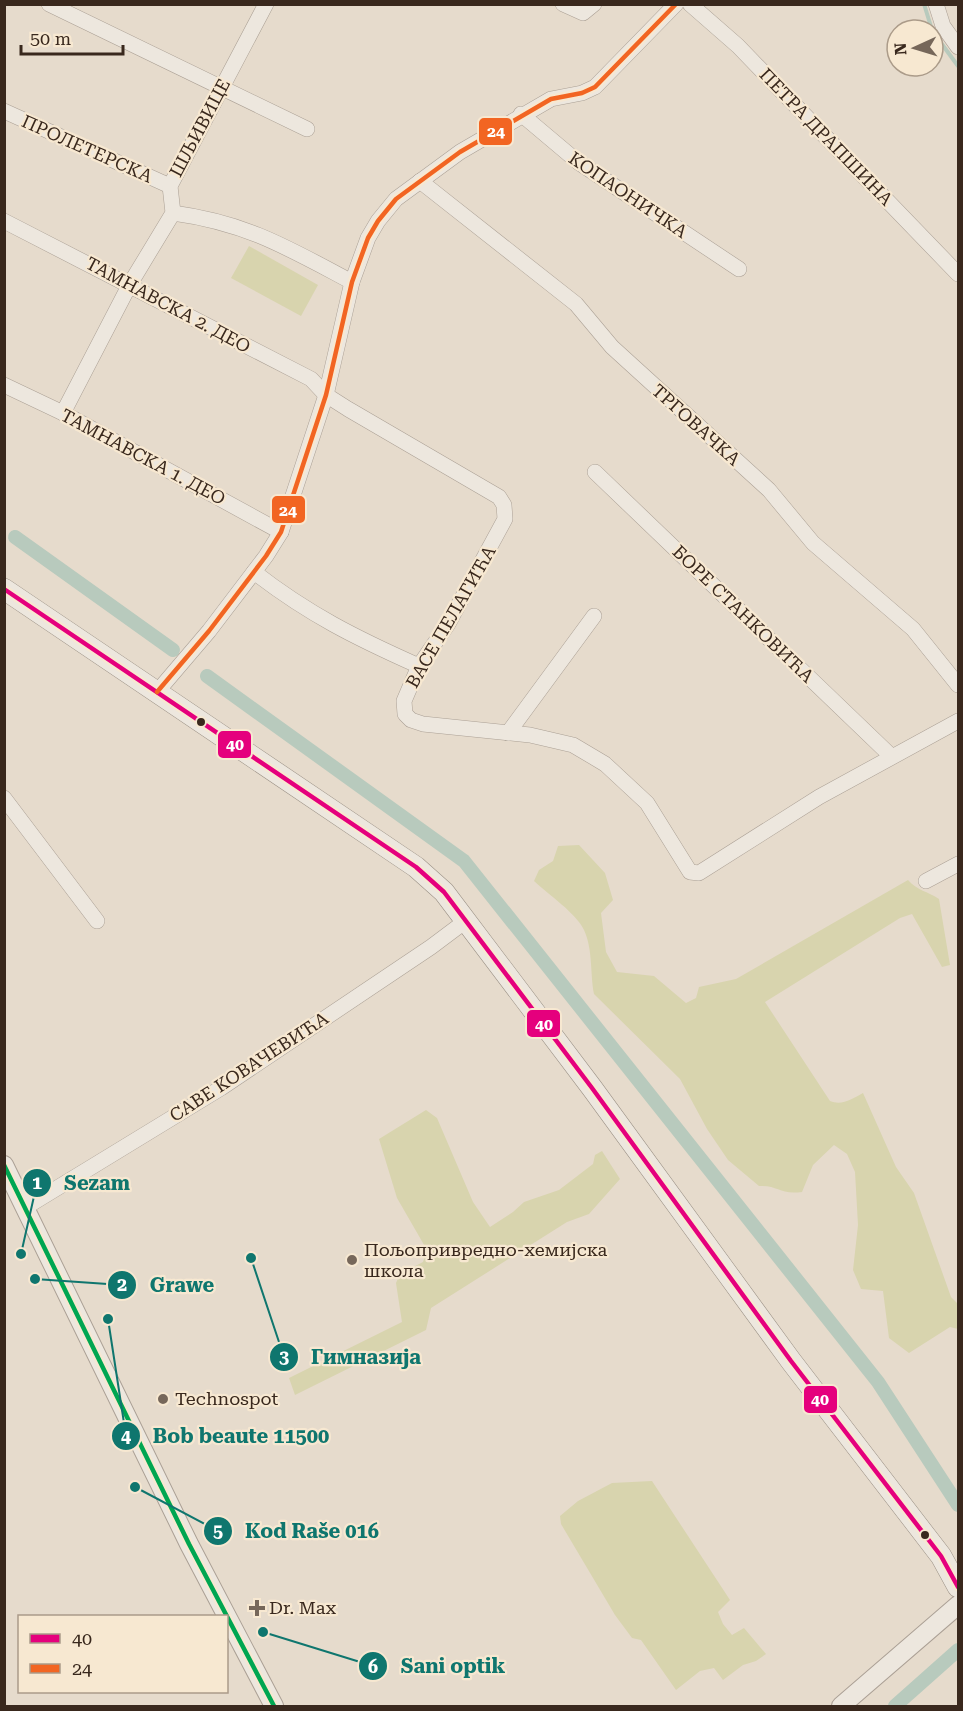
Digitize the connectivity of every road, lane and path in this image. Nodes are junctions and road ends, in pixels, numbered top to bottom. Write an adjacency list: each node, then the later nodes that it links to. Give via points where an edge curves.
1 (49, 4): 9 (street)
2 (266, 4): 9 (street, ШЉИВИЦЕ)
3 (563, 4): 4 (street, via 583,13)
4 (594, 4)
5 (676, 4): 11 (street, via 594,87 551,99)
6 (690, 4): 18 (street, ПЕТРА ДРАПШИНА, via 738,46)
7 (936, 4): 8 (street, via 943,26)
8 (958, 47)
9 (221, 87): 12 (street); 14 (street, ШЉИВИЦЕ)
10 (4, 111): 14 (street, ПРОЛЕТЕРСКА)
11 (520, 114): 13 (street); 17 (street, КОПАОНИЧКА, via 578,162)
12 (307, 129)
13 (420, 181): 19 (street, via 396,199 378,221); 30 (street, ТРГОВАЧКА, via 576,304 619,354 768,490 813,543 913,629)
14 (170, 186): 15 (street, ШЉИВИЦЕ)
15 (173, 213): 19 (street, via 253,231); 20 (street)
16 (4, 221): 20 (street, ТАМНАВСКА 2. ДЕО)
17 (739, 270)
18 (958, 274)
19 (352, 282): 22 (street)
20 (130, 284): 22 (street, ТАМНАВСКА 2. ДЕО, via 311,379); 23 (street)
21 (4, 385): 23 (street, ТАМНАВСКА 1. ДЕО)
22 (326, 395): 25 (street); 29 (street, ВАСЕ ПЕЛАГИЋА, via 499,497 504,505 505,519 484,561)
23 (63, 413): 25 (street, ТАМНАВСКА 1. ДЕО)
24 (596, 472): 34 (street, БОРЕ СТАНКОВИЋА)
25 (280, 532): 26 (street)
26 (254, 572): 29 (street, via 324,621); 31 (street)
27 (4, 589): 31 (main road)
28 (594, 616): 33 (street)
29 (419, 666): 33 (street, ВАСЕ ПЕЛАГИЋА, via 403,705 411,720)
30 (958, 685)
31 (157, 692): 38 (main road, via 416,867)
32 (958, 721): 34 (street, ВАСЕ ПЕЛАГИЋА)
33 (508, 733): 34 (street, ВАСЕ ПЕЛАГИЋА, via 573,745 606,764 647,803 687,869 694,873)
34 (891, 756)
35 (4, 798): 39 (street)
36 (958, 864): 37 (street)
37 (927, 881)
38 (467, 920): 41 (street, САВЕ КОВАЧЕВИЋА, via 221,1088); 42 (main road, via 791,1361 934,1546)
39 (98, 921)
40 (4, 1166): 41 (street)
41 (26, 1208): 44 (street)
42 (958, 1587)
43 (958, 1605): 47 (street)
44 (226, 1615)
45 (228, 1619): 46 (street)
46 (274, 1707)
47 (841, 1707)

